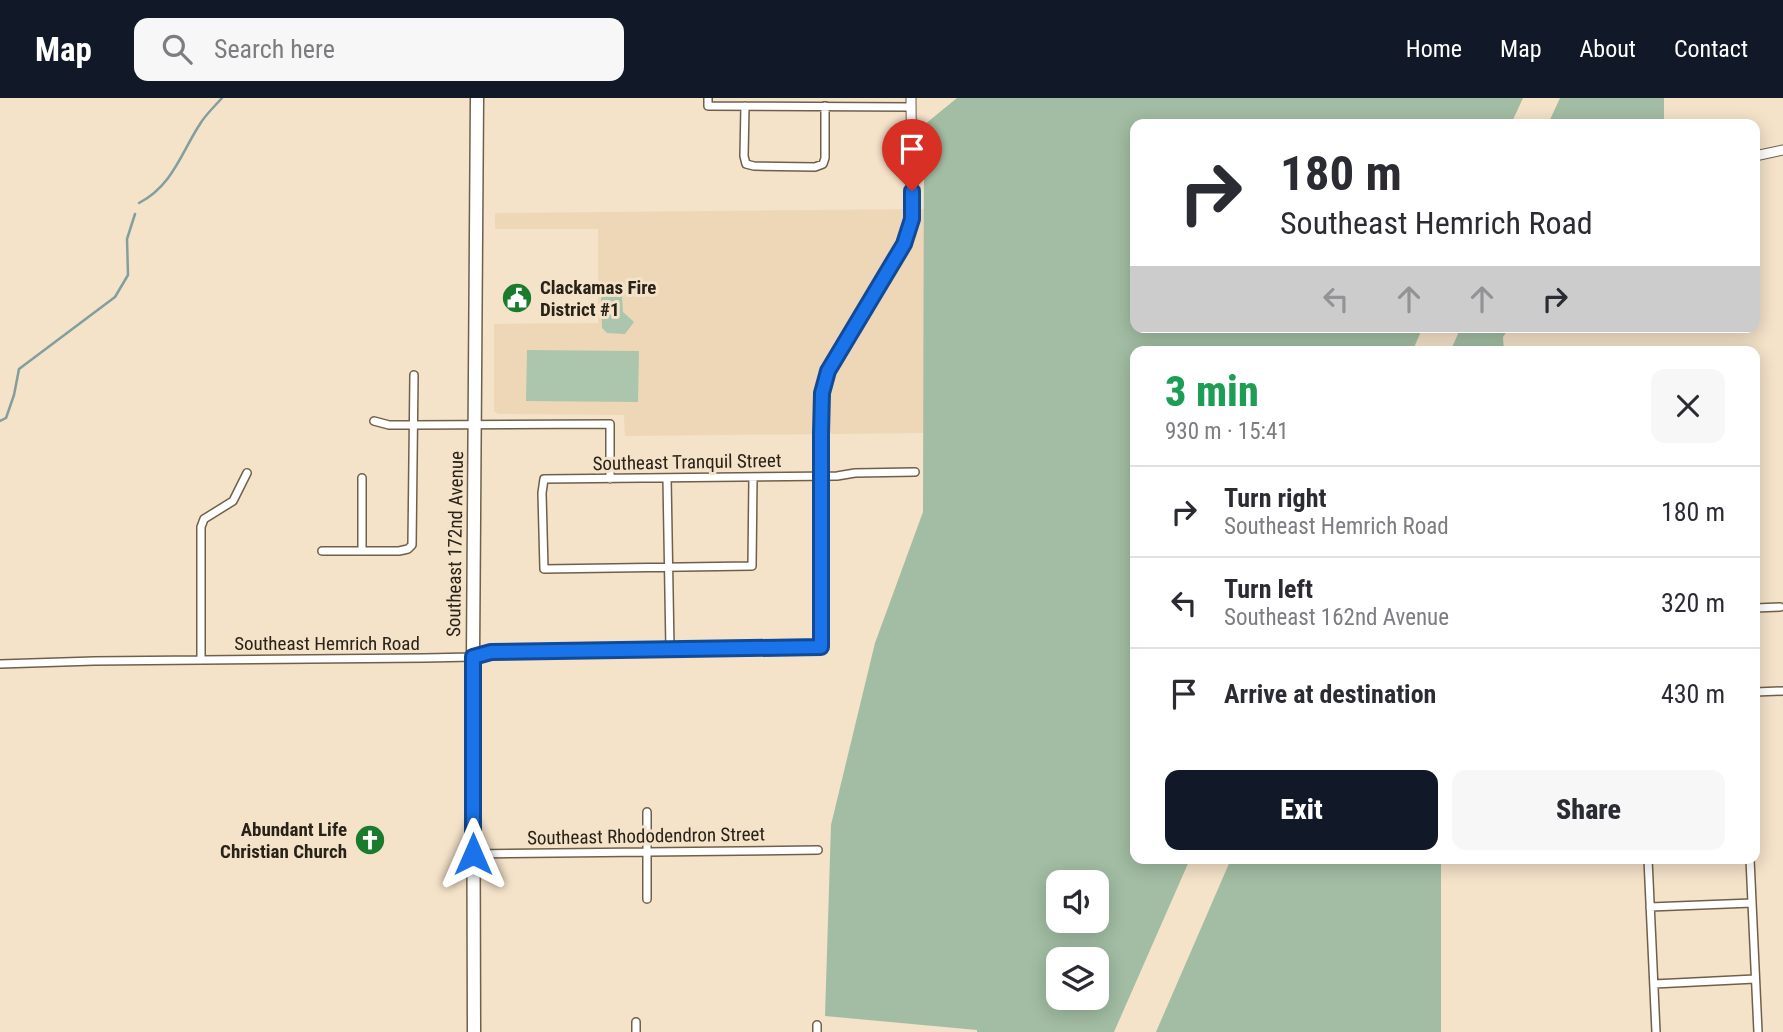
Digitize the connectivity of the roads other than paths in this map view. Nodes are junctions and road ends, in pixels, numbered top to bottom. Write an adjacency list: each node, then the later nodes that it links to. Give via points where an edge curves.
1 (477, 98): 11 (main road, Southeast 172nd Avenue)
2 (708, 102): 4 (street)
3 (911, 102): 5 (street); 15 (street, via 909,234 828,371 822,393)
4 (745, 106): 5 (street); 5 (street, via 746,164 803,167 823,164)
5 (825, 106)
6 (1783, 150): 7 (street)
7 (1760, 155)
8 (414, 375): 10 (street)
9 (374, 421): 10 (street)
10 (413, 425): 11 (street); 20 (street, via 412,544 403,551)
11 (476, 425): 18 (street, via 610,424); 26 (main road, Southeast 172nd Avenue)
12 (915, 472): 15 (street, Southeast Tranquil Street)
13 (247, 473): 27 (street, via 233,501 204,519 201,527)
14 (753, 477): 15 (street, Southeast Tranquil Street); 17 (street, Southeast Tranquil Street); 21 (street, via 752,566)
15 (821, 477): 24 (street)
16 (362, 478): 20 (street)
17 (667, 478): 18 (street, Southeast Tranquil Street); 21 (street)
18 (610, 479): 21 (street, Southeast Tranquil Street, via 544,479 544,569)
19 (322, 551): 20 (street)
20 (362, 551)
21 (668, 567): 25 (street)
22 (1780, 607): 23 (street)
23 (1760, 608)
24 (821, 647): 25 (street, Southeast Hemrich Road)
25 (670, 649): 26 (street, Southeast Hemrich Road, via 491,652)
26 (473, 657): 27 (street, Southeast Hemrich Road); 34 (main road, Southeast 172nd Avenue)
27 (201, 660): 28 (street, Southeast Hemrich Road)
28 (0, 664)
29 (1783, 691): 30 (street)
30 (1760, 692)
31 (647, 812): 33 (street)
32 (818, 850): 33 (street, Southeast Rhododendron Street)
33 (647, 852): 34 (street, Southeast Rhododendron Street); 37 (street)
34 (473, 854): 43 (main road, Southeast 172nd Avenue)
35 (1648, 864): 39 (street)
36 (1750, 864): 38 (street)
37 (647, 899)
38 (1752, 903): 39 (street); 40 (street)
39 (1650, 906): 41 (street)
40 (1755, 979): 41 (street); 46 (street)
41 (1654, 984): 45 (street)
42 (636, 1022): 44 (street)
43 (474, 1032)
44 (636, 1032)
45 (1656, 1032)
46 (1758, 1032)

